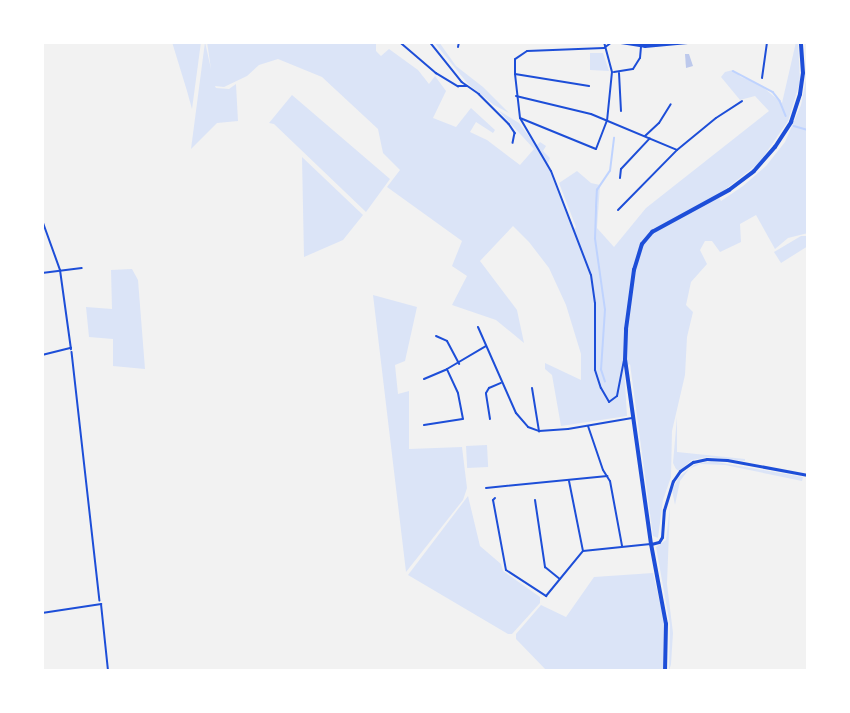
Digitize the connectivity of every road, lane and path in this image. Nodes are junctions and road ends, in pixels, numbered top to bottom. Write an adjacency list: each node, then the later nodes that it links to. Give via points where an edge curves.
1 (400, 42): 18 (lane, via 436,73 458,86)
2 (430, 42): 18 (lane, via 447,67)
3 (459, 42): 12 (street)
4 (604, 42): 13 (street)
5 (612, 42): 13 (street)
6 (621, 42): 10 (main road)
7 (688, 42): 11 (main road)
8 (768, 42): 17 (street)
9 (801, 42): 41 (main road, via 800,94 791,122 775,147 743,180 658,227 642,244 632,280)
10 (628, 43): 11 (main road)
11 (641, 46): 15 (street, via 633,69)
12 (458, 47)
13 (604, 48): 14 (street); 16 (street, via 527,51 516,59)
14 (612, 72): 15 (street); 25 (street)
15 (619, 73): 23 (street)
16 (515, 74): 19 (street); 20 (street)
17 (762, 78)
18 (468, 86): 28 (lane, via 509,124 515,133)
19 (589, 86)
20 (516, 96): 24 (street); 25 (street)
21 (742, 101): 29 (street)
22 (671, 104): 26 (street)
23 (621, 111)
24 (520, 118): 25 (street, via 596,148); 41 (street, via 551,171 591,275 595,370 609,402 617,396)
25 (607, 121): 26 (street)
26 (645, 136): 27 (street)
27 (650, 138): 29 (street); 30 (street, via 621,169)
28 (513, 143)
29 (677, 150): 31 (street)
30 (620, 178)
31 (618, 210)
32 (42, 220): 34 (street)
33 (82, 268): 34 (street)
34 (60, 270): 35 (street); 39 (street)
35 (42, 273)
36 (478, 327): 38 (street)
37 (436, 336): 42 (street, via 447,341)
38 (486, 346): 42 (street); 45 (street)
39 (71, 348): 40 (street); 62 (path)
40 (42, 355)
41 (625, 360): 47 (main road)
42 (459, 364): 43 (street)
43 (447, 369): 44 (street); 49 (street, via 458,393 462,418)
44 (424, 379)
45 (501, 383): 48 (street, via 486,393); 51 (street, via 516,413 528,427)
46 (532, 388): 51 (street)
47 (632, 418): 50 (street); 58 (main road)
48 (490, 419)
49 (424, 425)
50 (588, 426): 51 (street); 53 (street)
51 (539, 431)
52 (808, 475): 58 (street, via 727,460 693,462 673,481 665,504 662,537)
53 (607, 476): 54 (street); 59 (street)
54 (569, 481): 55 (street); 60 (street)
55 (486, 488)
56 (495, 498): 61 (street, via 506,570 546,596)
57 (535, 500): 61 (street, via 545,567)
58 (651, 544): 59 (street); 65 (main road, via 666,624)
59 (622, 546): 60 (street)
60 (583, 551): 61 (street)
61 (560, 579)
62 (101, 604): 63 (street); 64 (street)
63 (42, 612)
64 (108, 671)
65 (665, 671)

